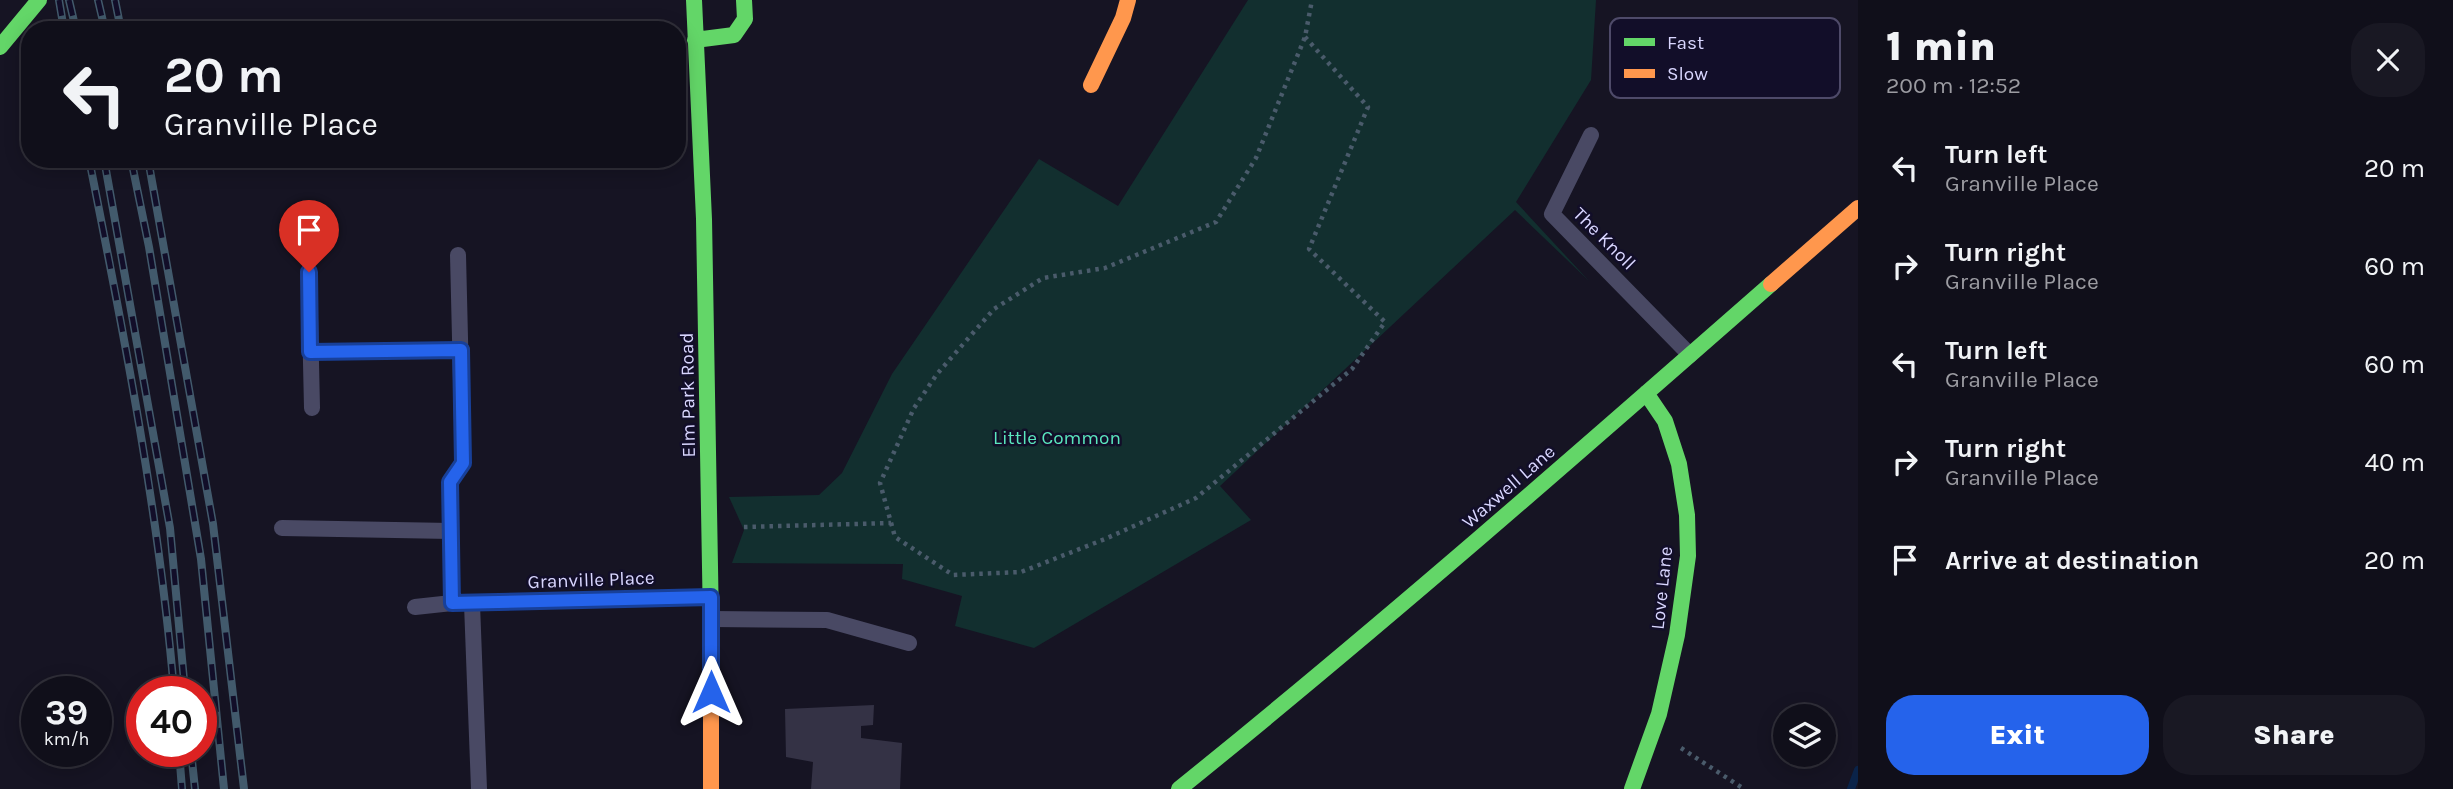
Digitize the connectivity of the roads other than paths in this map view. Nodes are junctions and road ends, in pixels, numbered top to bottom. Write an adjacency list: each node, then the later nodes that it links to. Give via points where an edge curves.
1 (39, 0): 5 (street)
2 (694, 0): 7 (street, Elm Park Road)
3 (744, 0): 7 (street, via 745,19 734,35)
4 (1128, 0): 9 (street)
5 (22, 21)
6 (21, 22): 8 (street)
7 (695, 40): 21 (street, Elm Park Road, via 704,219)
8 (0, 47)
9 (1091, 85)
10 (1591, 135): 16 (lane, The Knoll, via 1552,214)
11 (1858, 208): 16 (street, Waxwell Lane)
12 (458, 255): 14 (lane)
13 (309, 272): 15 (lane)
14 (461, 350): 15 (lane); 20 (lane, via 463,463 450,482)
15 (310, 352): 18 (lane)
16 (1690, 355): 17 (street, Waxwell Lane)
17 (1646, 393): 29 (street, Waxwell Lane); 30 (street, Love Lane, via 1665,421 1679,464 1688,556 1677,635 1654,731)
18 (312, 408)
19 (282, 528): 20 (lane)
20 (450, 531): 22 (lane)
21 (711, 597): 23 (lane, Granville Place); 25 (street, Elm Park Road)
22 (452, 603): 23 (lane, Granville Place); 24 (lane, Granville Place)
23 (472, 604): 27 (lane)
24 (415, 607)
25 (712, 619): 26 (lane, via 827,620); 28 (street, Elm Park Road)
26 (909, 643)
27 (479, 789)
28 (711, 789)
29 (1180, 789)
30 (1632, 789)

